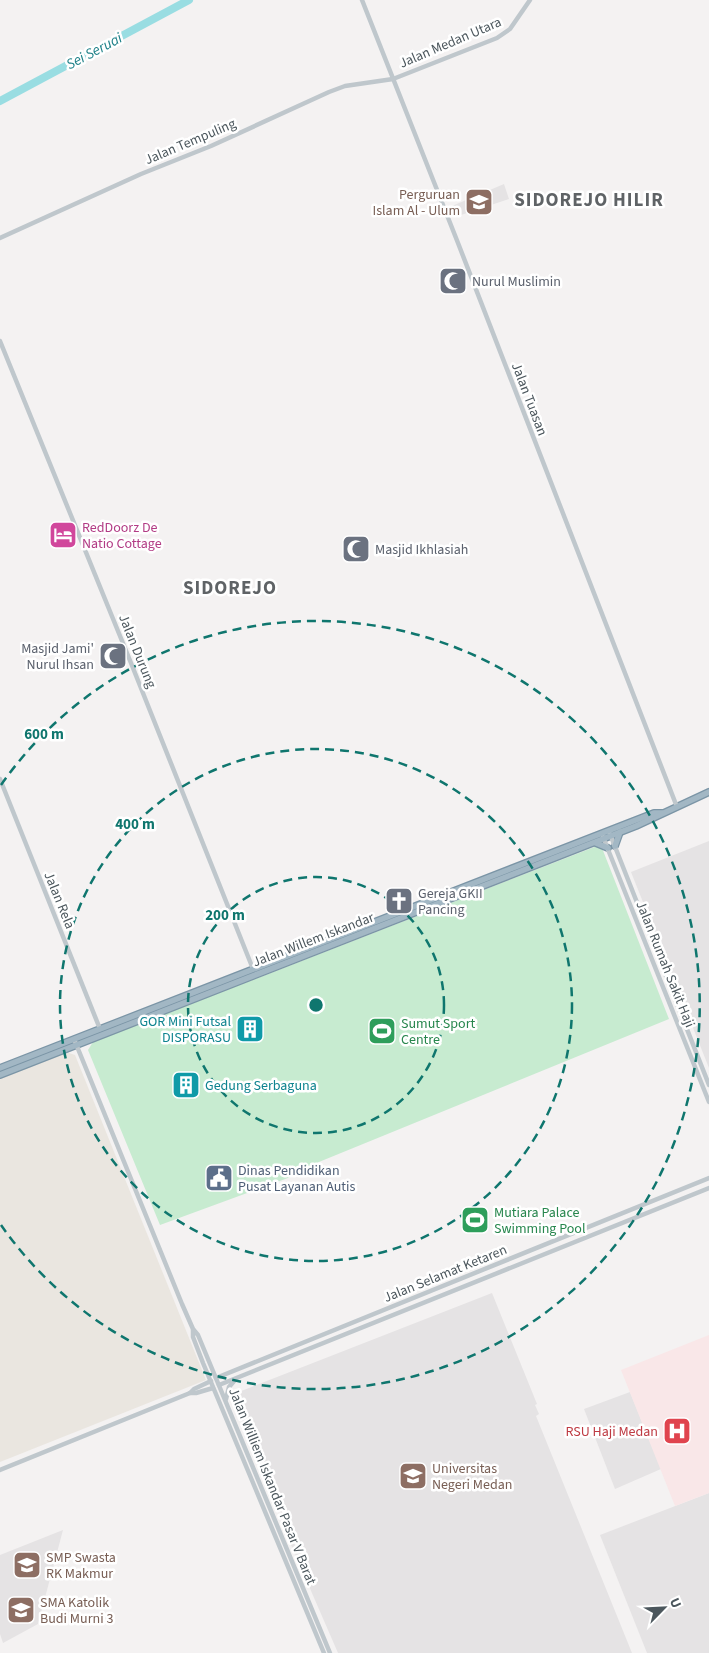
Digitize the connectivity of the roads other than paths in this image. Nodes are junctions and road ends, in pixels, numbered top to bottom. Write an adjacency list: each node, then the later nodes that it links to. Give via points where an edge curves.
1 (362, 0): 3 (street, Jalan Tuasan)
2 (530, 0): 3 (street, Jalan Medan Utara, via 502,35)
3 (393, 79): 4 (street, Jalan Tempuling, via 345,86 329,92); 8 (street, Jalan Tuasan)
4 (0, 238)
5 (0, 342): 16 (street, Jalan Durung)
6 (0, 779): 18 (street, Jalan Rela)
7 (709, 792): 8 (highway, Jalan Willem Iskandar)
8 (677, 807): 9 (highway, Jalan Willem Iskandar)
9 (662, 813): 10 (highway, Jalan Willem Iskandar); 11 (highway, Jalan Willem Iskandar, via 654,813)
10 (620, 832): 11 (highway, Jalan Willem Iskandar); 14 (highway)
11 (610, 833): 12 (highway, Jalan Willem Iskandar); 14 (street, Jalan Rumah Sakit Haji)
12 (603, 836): 13 (highway, Jalan Willem Iskandar); 15 (street, Jalan Rumah Sakit Haji); 16 (highway, Jalan Willem Iskandar)
13 (595, 842): 15 (highway); 17 (highway, Jalan Willem Iskandar)
14 (615, 846): 22 (street, Jalan Rumah Sakit Haji)
15 (608, 848): 23 (street, Jalan Rumah Sakit Haji)
16 (253, 969): 17 (highway, Jalan Willem Iskandar)
17 (240, 978): 18 (highway, Jalan Willem Iskandar); 19 (highway, Jalan Willem Iskandar)
18 (100, 1029): 19 (highway, Jalan Willem Iskandar)
19 (75, 1042): 20 (highway, Jalan Willem Iskandar); 21 (highway, Jalan Willem Iskandar); 30 (street, Jalan Williem Iskandar Pasar V Barat)
20 (0, 1068)
21 (0, 1075)
22 (709, 1085)
23 (709, 1102)
24 (709, 1178): 26 (street, Jalan Selamat Ketaren)
25 (709, 1188): 27 (street, Jalan Selamat Ketaren)
26 (619, 1214): 27 (street); 28 (street, Jalan Selamat Ketaren)
27 (623, 1223): 29 (street, Jalan Selamat Ketaren)
28 (410, 1299): 29 (street); 31 (street, Jalan Selamat Ketaren)
29 (413, 1307): 32 (street, Jalan Selamat Ketaren)
30 (193, 1329): 33 (street, Jalan Williem Iskandar Pasar V Barat); 35 (street, Jalan Williem Iskandar Pasar V Barat, via 193,1337)
31 (288, 1349): 32 (street); 33 (street, Jalan Selamat Ketaren)
32 (292, 1356): 34 (street, Jalan Selamat Ketaren)
33 (216, 1378): 36 (street, Jalan Williem Iskandar Pasar V Barat)
34 (236, 1379): 36 (street, Jalan Selamat Ketaren); 39 (street, via 229,1387)
35 (211, 1381): 37 (street, Jalan Williem Iskandar Pasar V Barat); 38 (street)
36 (219, 1385): 39 (street, Jalan Williem Iskandar Pasar V Barat)
37 (213, 1388): 38 (street); 42 (street, Jalan Williem Iskandar Pasar V Barat)
38 (190, 1393): 40 (street)
39 (226, 1402): 41 (street, Jalan Williem Iskandar Pasar V Barat)
40 (0, 1470)
41 (261, 1486): 42 (street); 43 (street, Jalan Williem Iskandar Pasar V Barat)
42 (255, 1489): 44 (street, Jalan Williem Iskandar Pasar V Barat)
43 (301, 1583): 44 (street); 45 (street, Jalan Williem Iskandar Pasar V Barat)
44 (296, 1586): 46 (street, Jalan Williem Iskandar Pasar V Barat)
45 (316, 1619): 46 (street); 48 (street, Jalan Williem Iskandar Pasar V Barat)
46 (311, 1622): 47 (street, Jalan Williem Iskandar Pasar V Barat)
47 (324, 1653)
48 (330, 1653)

